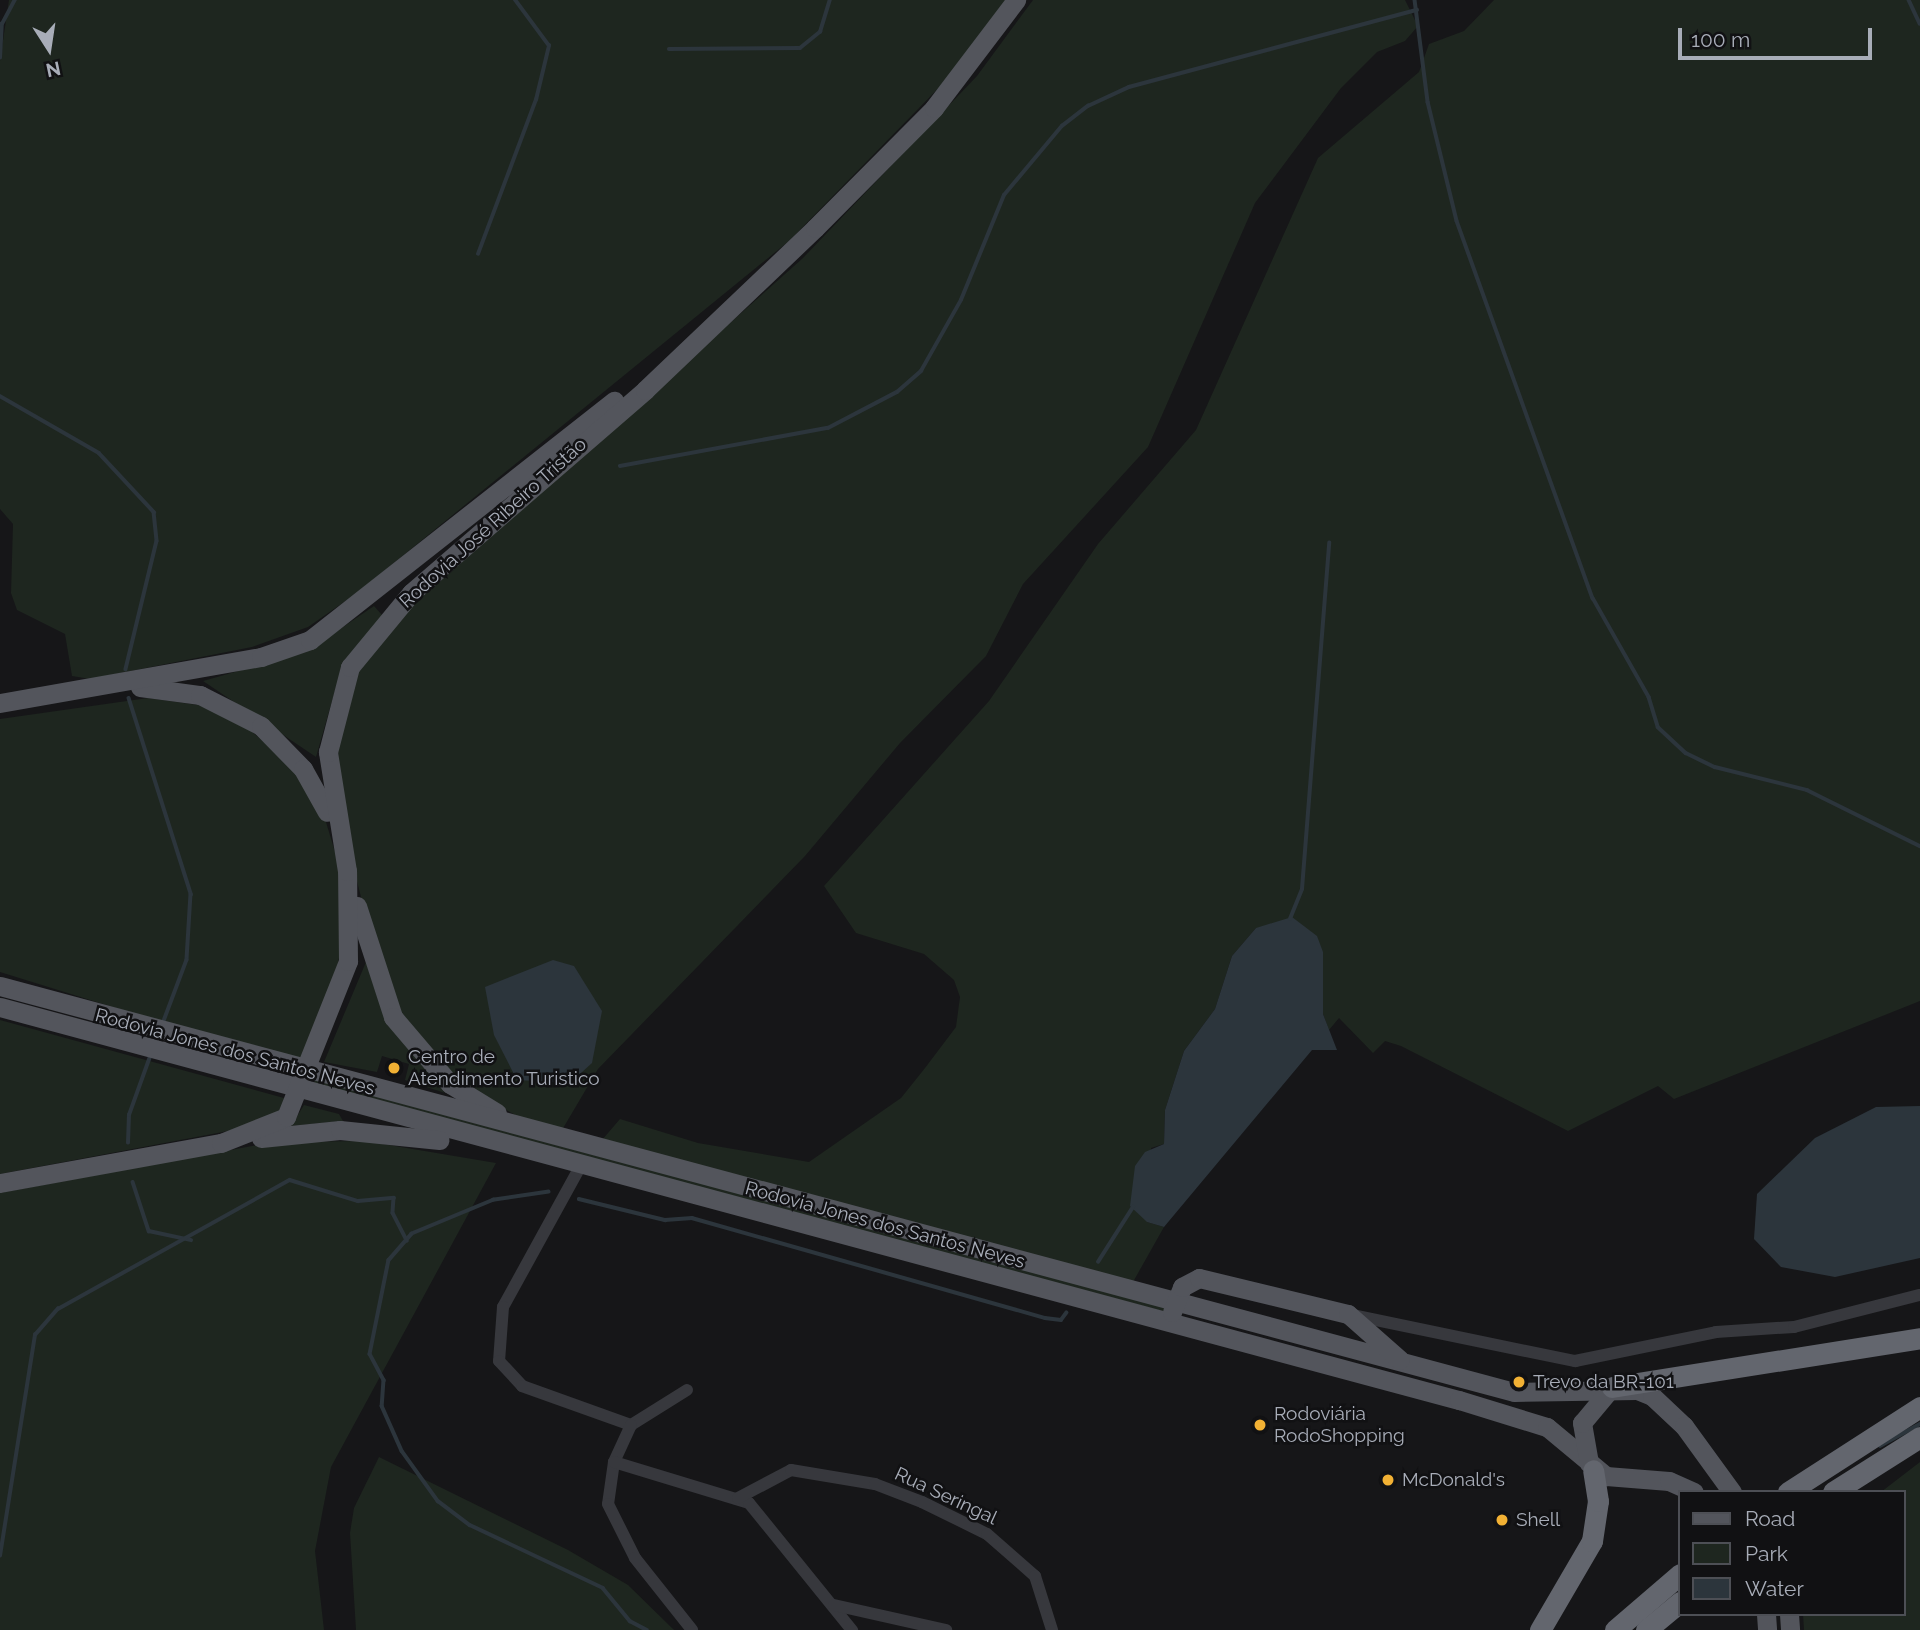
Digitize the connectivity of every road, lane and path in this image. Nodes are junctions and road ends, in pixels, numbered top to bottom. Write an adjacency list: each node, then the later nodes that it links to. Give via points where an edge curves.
1 (1016, 0): 2 (main road, Rodovia José Ribeiro Tristão, via 934,108)
2 (682, 355): 3 (main road, Rodovia José Ribeiro Tristão, via 570,433 310,640 261,657); 5 (main road, Rodovia José Ribeiro Tristão, via 411,593 350,667 328,752)
3 (63, 693): 4 (main road, Rodovia José Ribeiro Tristão); 5 (main road, via 162,687 200,695 247,718 274,736 315,786)
4 (0, 703)
5 (345, 864): 8 (main road, Rodovia José Ribeiro Tristão, via 348,961); 9 (main road, via 393,1017 450,1084)
6 (0, 986): 8 (main road, Rodovia Jones dos Santos Neves)
7 (0, 1007): 8 (main road, Rodovia Jones dos Santos Neves)
8 (304, 1081): 9 (main road, Rodovia Jones dos Santos Neves); 10 (main road, Rodovia José Ribeiro Tristão, via 273,1127); 11 (main road, Rodovia Jones dos Santos Neves)
9 (525, 1129): 15 (main road, Rodovia Jones dos Santos Neves)
10 (221, 1143): 11 (main road, via 340,1130); 13 (main road, Rodovia José Ribeiro Tristão)
11 (509, 1149): 12 (main road, Rodovia Jones dos Santos Neves)
12 (580, 1167): 17 (main road, Rodovia Jones dos Santos Neves); 23 (street, via 503,1307 499,1361 522,1385)
13 (0, 1183)
14 (1920, 1295): 16 (street, via 1804,1325 1716,1332 1574,1361)
15 (1175, 1301): 16 (main road, via 1191,1277); 17 (main road); 19 (main road, Rodovia Jones dos Santos Neves)
16 (1348, 1314): 19 (main road)
17 (1169, 1323): 26 (main road, Rodovia Jones dos Santos Neves, via 1529,1420 1557,1433)
18 (1920, 1338): 20 (highway)
19 (1404, 1363): 20 (main road, Rodovia Jones dos Santos Neves, via 1514,1392)
20 (1612, 1387): 26 (main road, via 1581,1423 1580,1438); 28 (main road, Rodovia Jones dos Santos Neves, via 1653,1396 1685,1426)
21 (687, 1390): 23 (street)
22 (1920, 1407): 29 (highway)
23 (631, 1425): 25 (street)
24 (1920, 1437): 30 (highway)
25 (614, 1462): 31 (street); 35 (street, via 611,1518)
26 (1593, 1470): 27 (main road, via 1669,1481); 39 (highway, via 1598,1501 1592,1541)
27 (1689, 1490)
28 (1731, 1490)
29 (1791, 1490)
30 (1836, 1490)
31 (738, 1498): 34 (street, via 761,1513); 38 (street, Rua Seringal, via 791,1470 875,1484 922,1502 987,1534 1035,1576)
32 (1678, 1576): 40 (highway)
33 (1678, 1604): 41 (highway)
34 (834, 1605): 36 (street); 37 (street)
35 (692, 1630)
36 (852, 1630)
37 (946, 1630)
38 (1052, 1630)
39 (1540, 1630)
40 (1615, 1630)
41 (1646, 1630)

